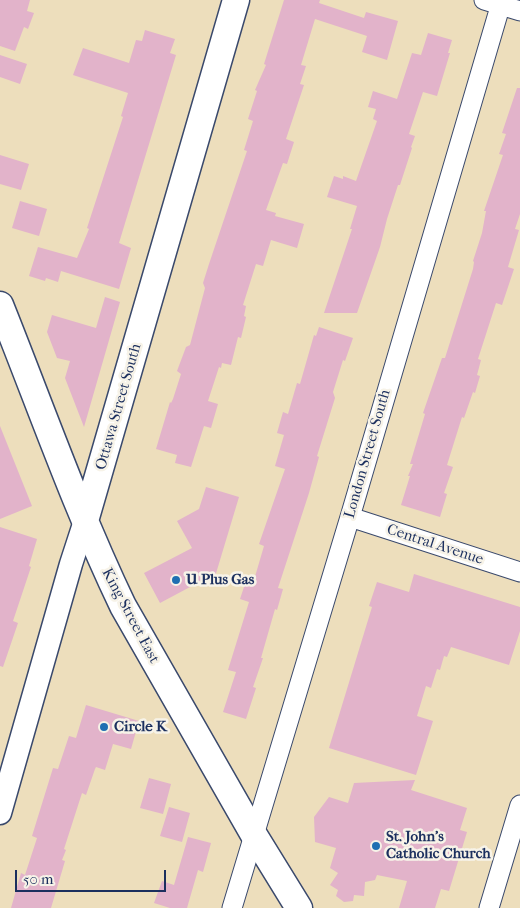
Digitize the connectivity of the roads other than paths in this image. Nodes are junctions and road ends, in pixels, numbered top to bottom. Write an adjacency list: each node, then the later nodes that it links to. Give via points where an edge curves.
1 (236, 0): 6 (main road, Ottawa Street South)
2 (496, 2): 3 (street); 5 (street, London Street South)
3 (520, 11)
4 (0, 305): 6 (main road, King Street East)
5 (350, 517): 7 (street, Central Avenue); 10 (street, London Street South)
6 (85, 521): 8 (street, Ottawa Street South); 10 (main road, King Street East, via 123,606)
7 (520, 572)
8 (2, 802)
9 (520, 806): 13 (street)
10 (254, 835): 11 (street, London Street South); 12 (main road, King Street East)
11 (232, 908)
12 (299, 908)
13 (490, 908)

